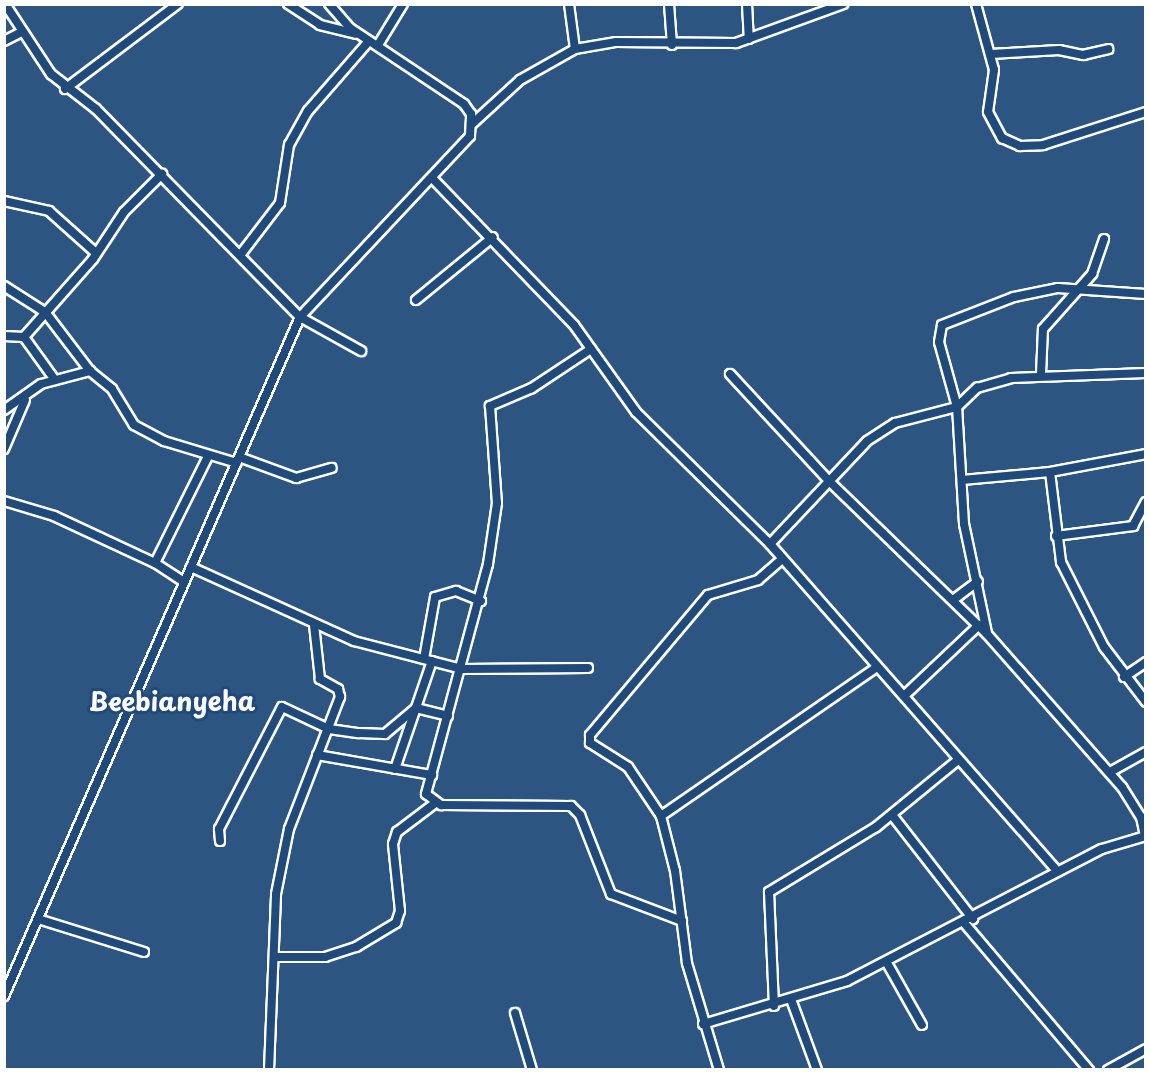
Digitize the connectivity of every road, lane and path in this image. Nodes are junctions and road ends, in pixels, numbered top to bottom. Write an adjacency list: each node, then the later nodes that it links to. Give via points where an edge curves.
1 (5, 4): 11 (street)
2 (178, 4): 21 (street)
3 (288, 4): 12 (street, via 320,25)
4 (329, 4): 12 (street)
5 (403, 4): 16 (street)
6 (569, 4): 18 (street)
7 (669, 4): 17 (street)
8 (747, 4): 13 (street)
9 (843, 4): 13 (street)
10 (976, 4): 20 (street)
11 (22, 32): 15 (street); 21 (street)
12 (361, 35): 14 (street)
13 (749, 39): 17 (street, via 712,46)
14 (369, 40): 16 (street); 30 (street, via 308,111 289,145 280,203)
15 (4, 41)
16 (378, 45): 23 (street, via 464,104)
17 (672, 45): 18 (street, via 616,42)
18 (575, 49): 23 (street, via 520,80)
19 (1108, 49): 20 (street, via 1083,55 1059,50)
20 (991, 54): 22 (street, via 994,92 988,112 1002,138 1020,146 1052,143)
21 (65, 88): 24 (street, via 96,109)
22 (1146, 112)
23 (472, 124): 25 (street, via 466,146)
24 (162, 174): 29 (street, via 124,212); 30 (street)
25 (433, 179): 27 (street); 36 (street)
26 (4, 201): 29 (street, via 49,211)
27 (493, 237): 34 (street); 39 (street)
28 (1104, 239): 32 (street, via 1096,267)
29 (96, 254): 35 (street)
30 (241, 254): 36 (street)
31 (4, 286): 35 (street)
32 (1080, 290): 33 (street); 44 (street, via 1043,329); 47 (street, via 1026,294 942,325 939,342)
33 (1146, 294)
34 (416, 300)
35 (45, 312): 38 (street); 41 (street)
36 (300, 317): 40 (street); 52 (street)
37 (4, 336): 38 (street)
38 (24, 337): 45 (street)
39 (591, 349): 60 (street, via 636,412); 67 (street, via 532,388 490,406 497,503)
40 (361, 351)
41 (90, 371): 45 (street); 51 (street, via 112,389 134,425)
42 (1146, 373): 44 (street)
43 (730, 374): 56 (street)
44 (1041, 374): 47 (street, via 977,388)
45 (55, 380): 46 (street)
46 (27, 396): 48 (street); 49 (street)
47 (957, 407): 55 (street); 56 (street, via 878,433)
48 (4, 410)
49 (4, 449)
50 (1146, 454): 54 (street)
51 (208, 456): 52 (street); 62 (street)
52 (238, 460): 53 (street, via 296,478); 63 (street)
53 (332, 468)
54 (1050, 472): 55 (street); 59 (street)
55 (962, 480): 64 (street, via 964,524)
56 (830, 481): 60 (street); 66 (street)
57 (4, 501): 62 (street, via 54,516)
58 (1146, 502): 59 (street, via 1133,526)
59 (1056, 536): 76 (street, via 1061,562)
60 (770, 544): 61 (street)
61 (782, 559): 73 (street); 90 (street, via 758,580 708,595 590,735 590,743 628,767)
62 (155, 562): 65 (street)
63 (191, 567): 65 (street); 68 (street)
64 (978, 581): 66 (street); 70 (street)
65 (184, 582): 94 (street)
66 (954, 600): 69 (street)
67 (481, 601): 71 (street, via 456,591 435,597); 74 (street)
68 (314, 625): 71 (street); 81 (street, via 320,679 340,692)
69 (979, 625): 70 (street); 77 (street)
70 (987, 634): 86 (street)
71 (428, 660): 74 (street); 79 (street)
72 (1146, 662): 76 (street)
73 (877, 666): 77 (street); 90 (street)
74 (462, 669): 75 (street); 80 (street)
75 (588, 669)
76 (1124, 677): 78 (street)
77 (905, 695): 84 (street)
78 (1146, 702)
79 (416, 708): 80 (street); 81 (street, via 385,734); 85 (street)
80 (448, 716): 87 (street)
81 (328, 729): 83 (street); 92 (street, via 282,707 219,829)
82 (1146, 752): 86 (street)
83 (317, 755): 85 (street); 98 (street, via 289,829 276,894)
84 (958, 760): 89 (street); 93 (street)
85 (395, 769): 87 (street)
86 (1110, 772): 91 (street, via 1134,802)
87 (432, 775): 88 (street, via 426,794)
88 (434, 804): 95 (street, via 571,806 580,815 611,894); 98 (street, via 397,832 393,844 400,911 396,923 356,947 326,957)
89 (892, 815): 96 (street); 102 (street, via 769,892)
90 (661, 816): 95 (street)
91 (1145, 836): 93 (street, via 1124,839)
92 (220, 841)
93 (1057, 871): 96 (street)
94 (38, 919): 97 (street); 100 (street)
95 (682, 921): 104 (street)
96 (969, 921): 99 (street); 112 (street)
97 (144, 952)
98 (276, 957): 108 (street)
99 (887, 963): 101 (street); 105 (street)
100 (4, 996)
101 (792, 1002): 102 (street); 111 (street)
102 (774, 1006): 104 (street)
103 (515, 1012): 109 (street)
104 (703, 1024): 110 (street)
105 (922, 1025)
106 (1146, 1048): 107 (street)
107 (1109, 1069)
108 (269, 1070)
109 (532, 1070)
110 (719, 1070)
111 (817, 1070)
112 (1089, 1070)

